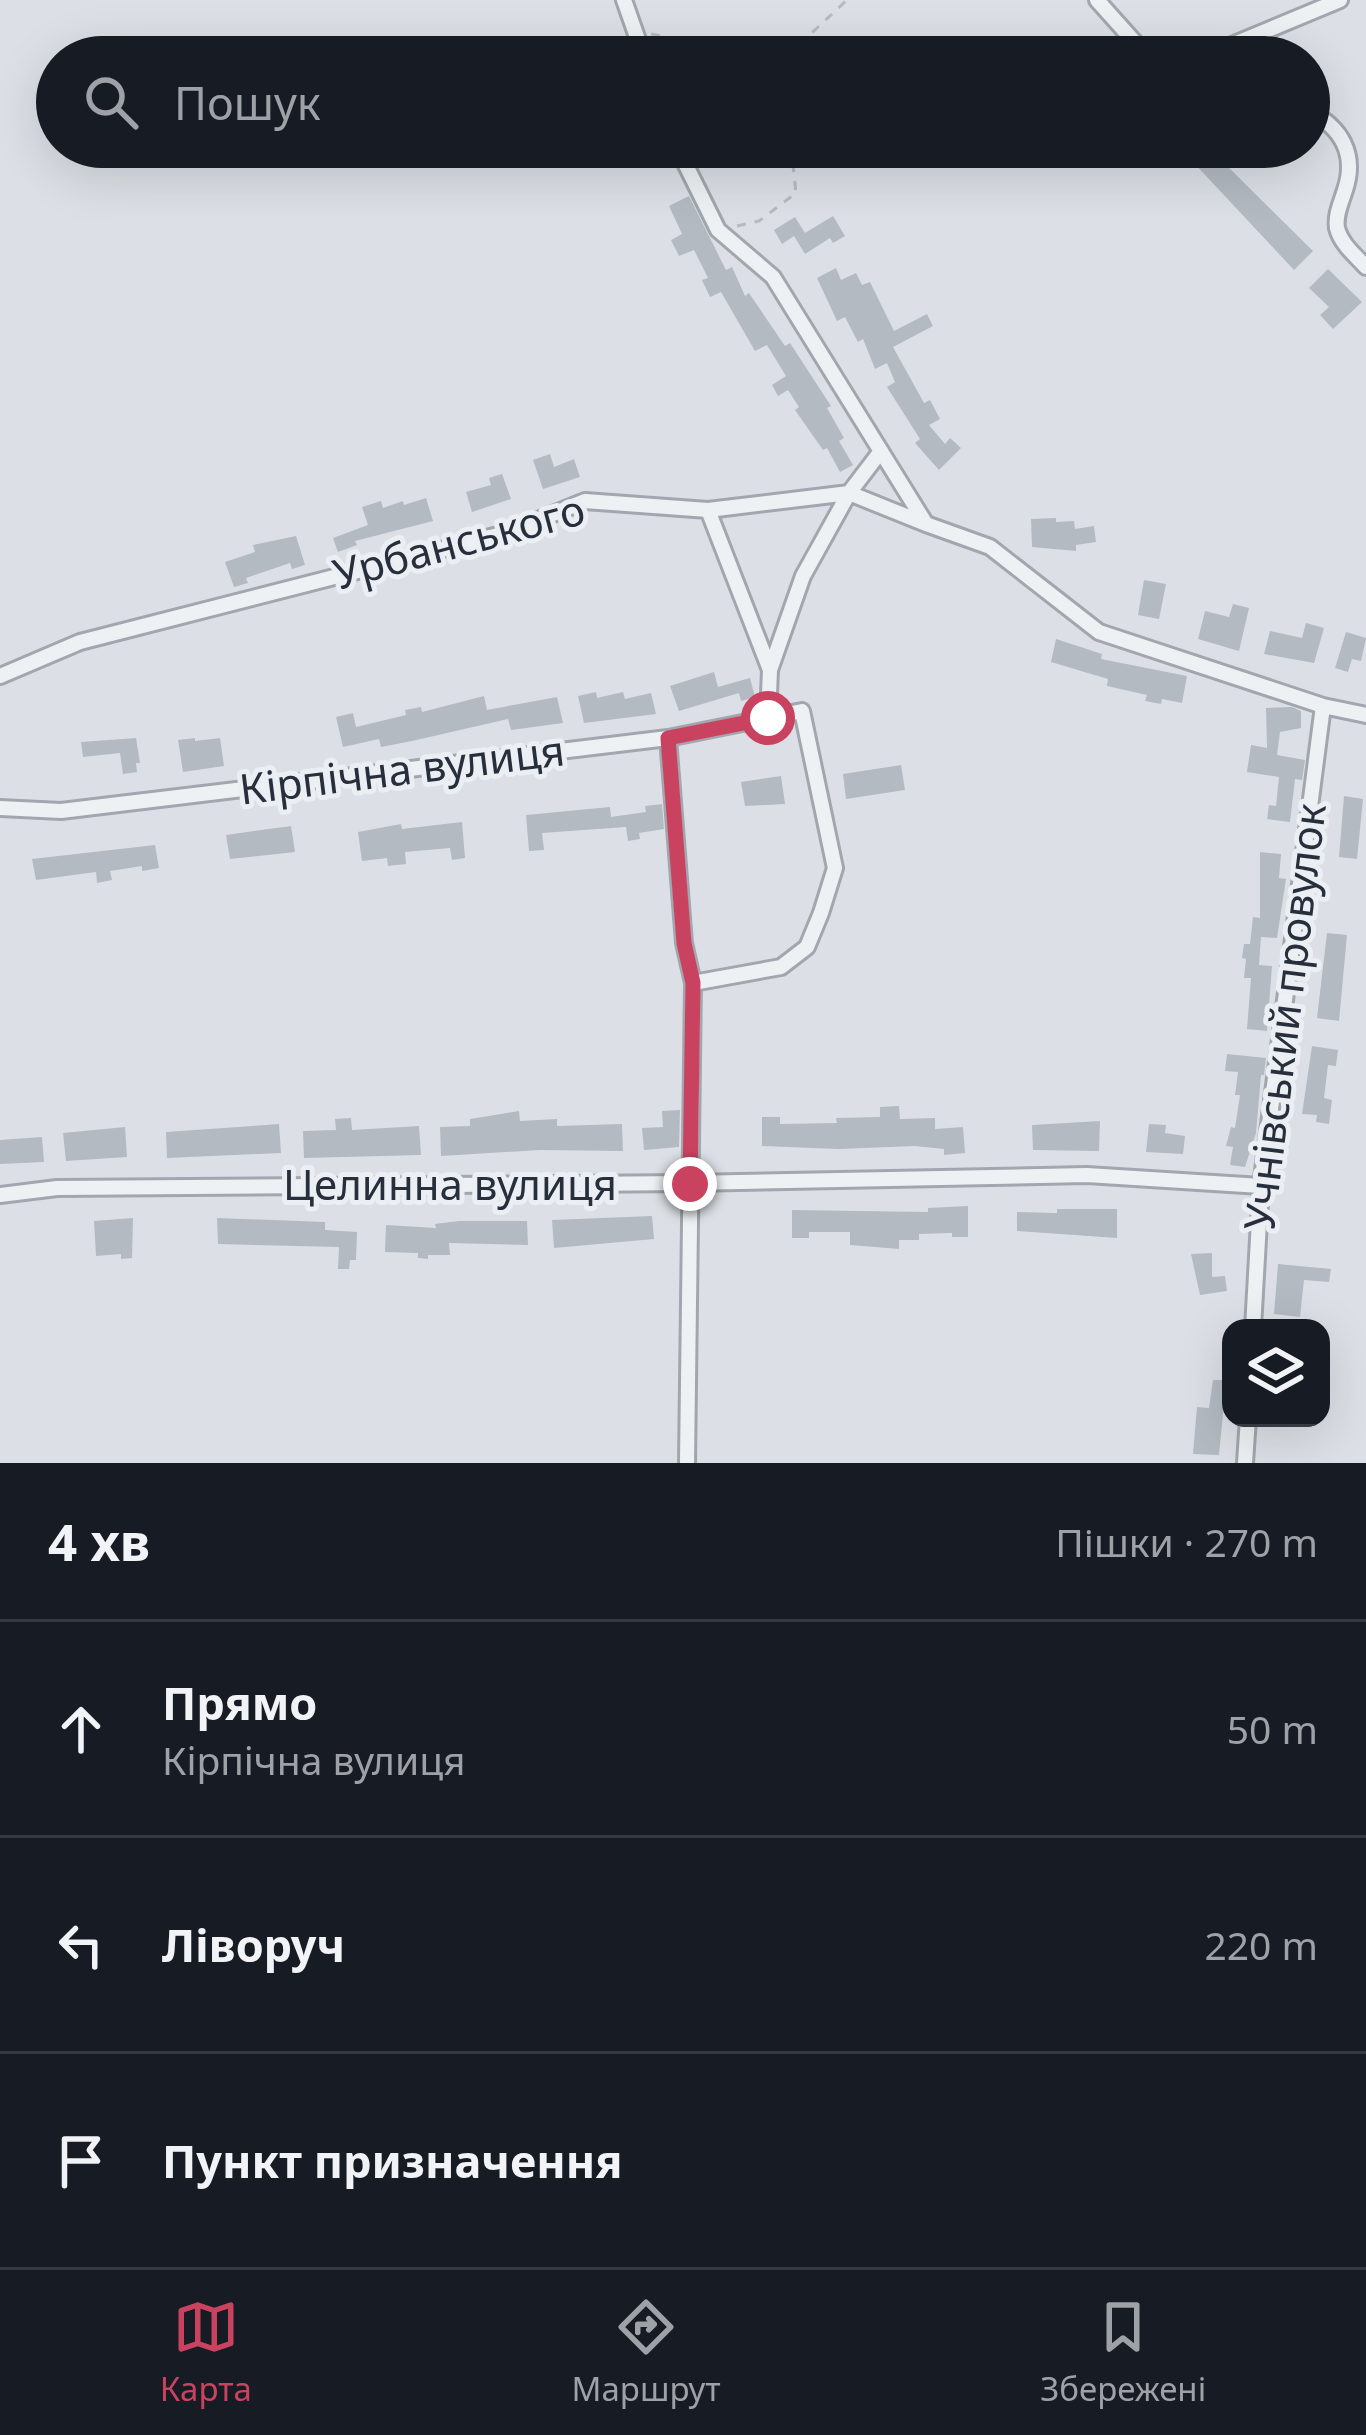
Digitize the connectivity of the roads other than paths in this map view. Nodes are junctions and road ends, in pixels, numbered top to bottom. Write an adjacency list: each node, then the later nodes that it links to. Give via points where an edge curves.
1 (624, 0): 4 (street)
2 (1097, 0): 5 (street)
3 (1340, 0): 6 (street)
4 (636, 36)
5 (1129, 36)
6 (1253, 36)
7 (1330, 123): 9 (street, via 1345,140 1349,162 1337,230)
8 (687, 168): 10 (street, via 718,230 773,277)
9 (1366, 267)
10 (881, 451): 11 (street); 13 (street)
11 (849, 493): 12 (street, Урбанського); 13 (street, Урбанського); 14 (street, via 802,576)
12 (708, 510): 14 (street); 15 (street, Урбанського, via 586,501 506,533 80,642)
13 (926, 524): 16 (street, Урбанського, via 990,547 1099,632)
14 (770, 670): 18 (street)
15 (0, 676)
16 (1324, 706): 17 (street, Урбанського); 23 (street, Учнівський провулок)
17 (1366, 715)
18 (768, 718): 19 (street, Кiрпiчна вулиця); 21 (street, Кiрпiчна вулиця, via 802,711 835,868 807,947 781,967)
19 (668, 738): 20 (street, Кiрпiчна вулиця, via 61,812); 21 (street)
20 (0, 808)
21 (693, 983): 22 (street)
22 (690, 1184): 23 (street, Целинна вулиця, via 1087,1175); 24 (street, Целинна вулиця, via 57,1188); 27 (street)
23 (1261, 1186): 25 (street, Учнівський провулок)
24 (0, 1195)
25 (1254, 1319)
26 (1247, 1427): 28 (street)
27 (687, 1463)
28 (1245, 1463)

